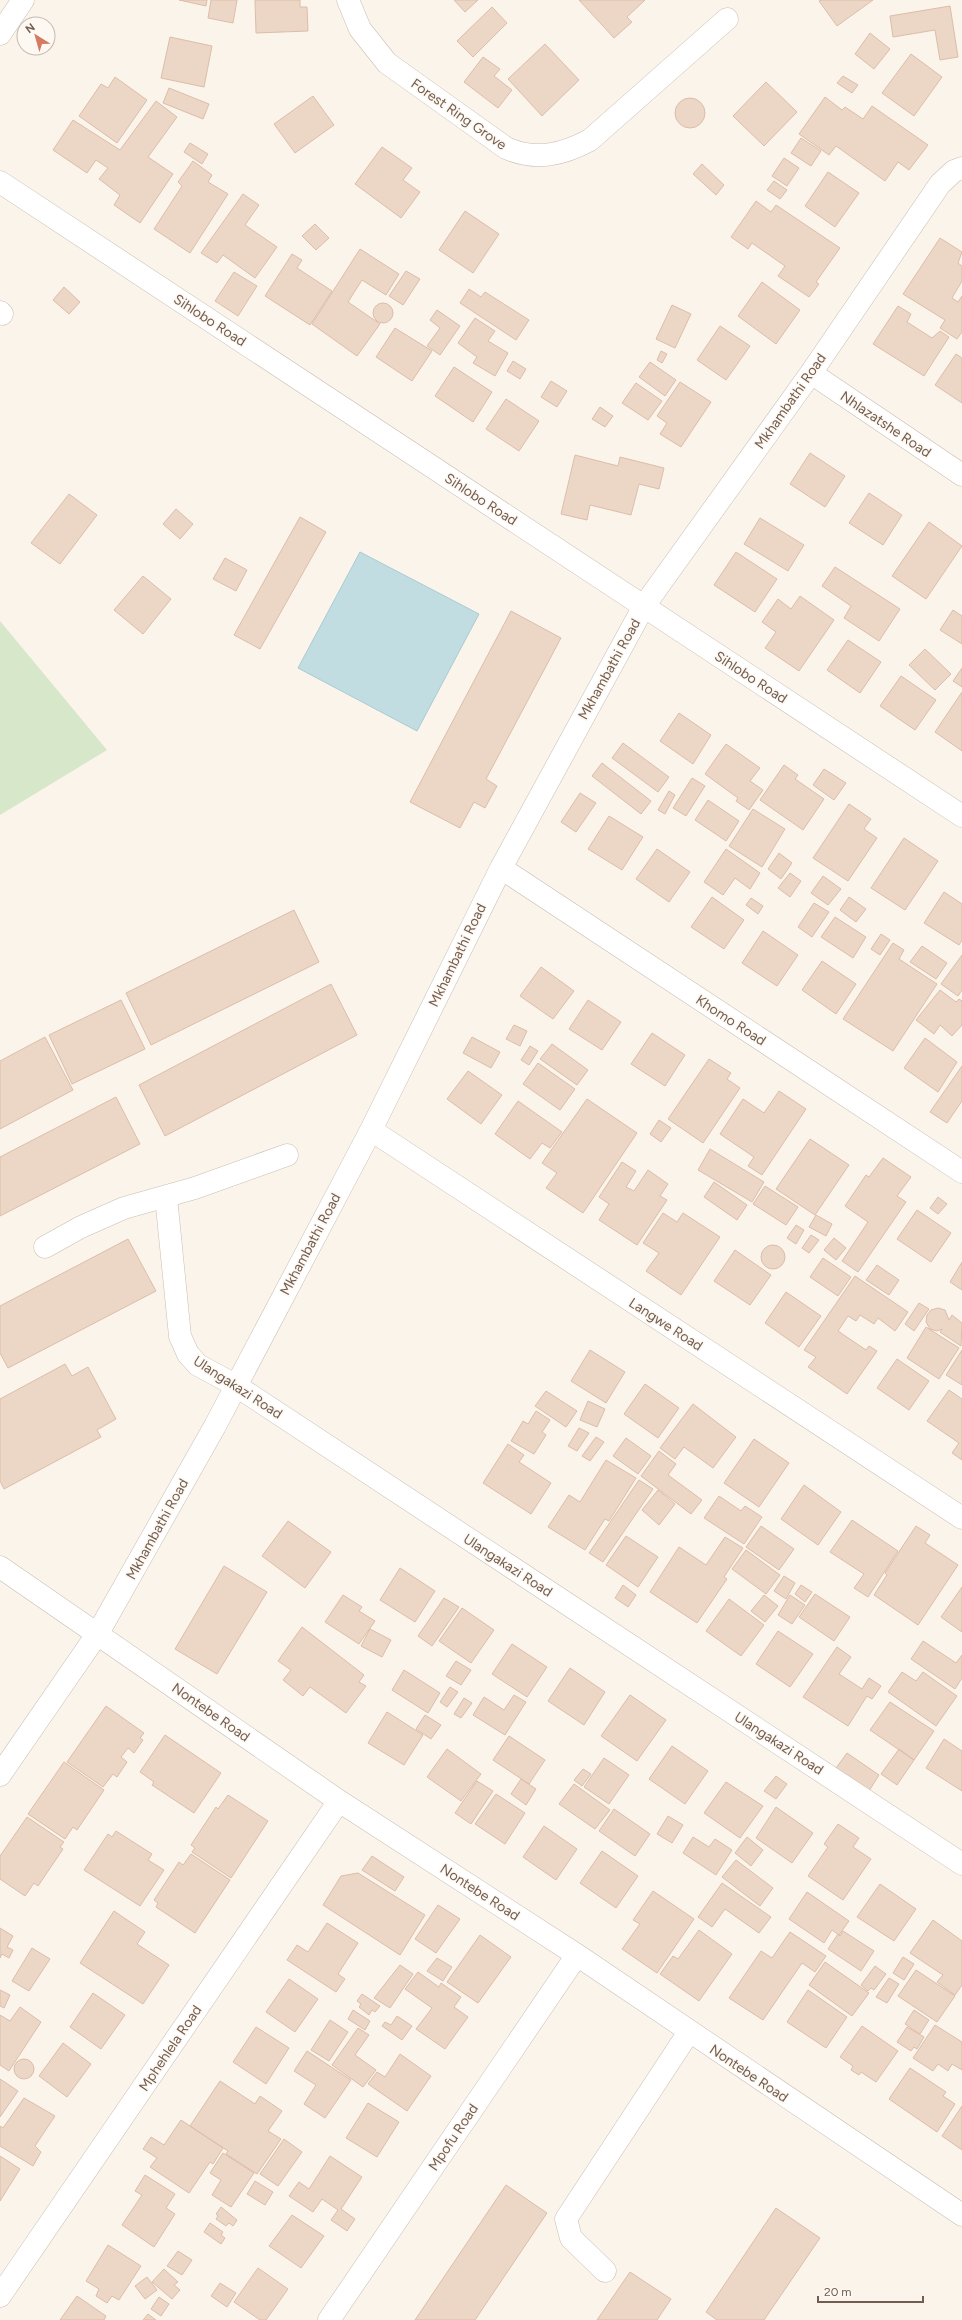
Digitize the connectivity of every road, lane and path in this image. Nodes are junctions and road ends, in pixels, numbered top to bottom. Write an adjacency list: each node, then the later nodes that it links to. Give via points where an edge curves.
1 (23, 0): 4 (street)
2 (348, 0): 3 (street, Forest Ring Grove, via 360,29 387,63 506,148 534,157 572,150 590,140)
3 (727, 19)
4 (0, 34)
5 (962, 168): 7 (street, Mkhambathi Road, via 954,171 940,184)
6 (0, 182): 9 (street, Sihlobo Road)
7 (811, 373): 8 (street, Nhlazatshe Road); 9 (street, Mkhambathi Road)
8 (962, 475)
9 (644, 606): 10 (street, Sihlobo Road); 11 (street, Mkhambathi Road)
10 (962, 816)
11 (501, 868): 12 (street, Mkhambathi Road); 14 (street, Khomo Road)
12 (371, 1130): 17 (street, Mkhambathi Road); 18 (street, Langwe Road)
13 (287, 1155): 15 (street)
14 (962, 1172)
15 (166, 1197): 16 (street, via 104,1216); 17 (street, Ulangakazi Road, via 180,1336 188,1354 198,1365)
16 (45, 1247)
17 (235, 1385): 20 (street, Mkhambathi Road, via 215,1426); 23 (street, Ulangakazi Road)
18 (962, 1518)
19 (0, 1567): 20 (street, Nontebe Road)
20 (98, 1633): 21 (street, Mkhambathi Road); 22 (street, Nontebe Road)
21 (0, 1775)
22 (339, 1801): 24 (street, Nontebe Road); 28 (street, Mphehlela Road)
23 (962, 1864)
24 (577, 1955): 25 (street, Nontebe Road); 29 (street, Mpofu Road)
25 (689, 2032): 26 (street, Nontebe Road); 27 (street, via 566,2219 570,2238)
26 (962, 2215)
27 (605, 2271)
28 (0, 2296)
29 (330, 2320)

